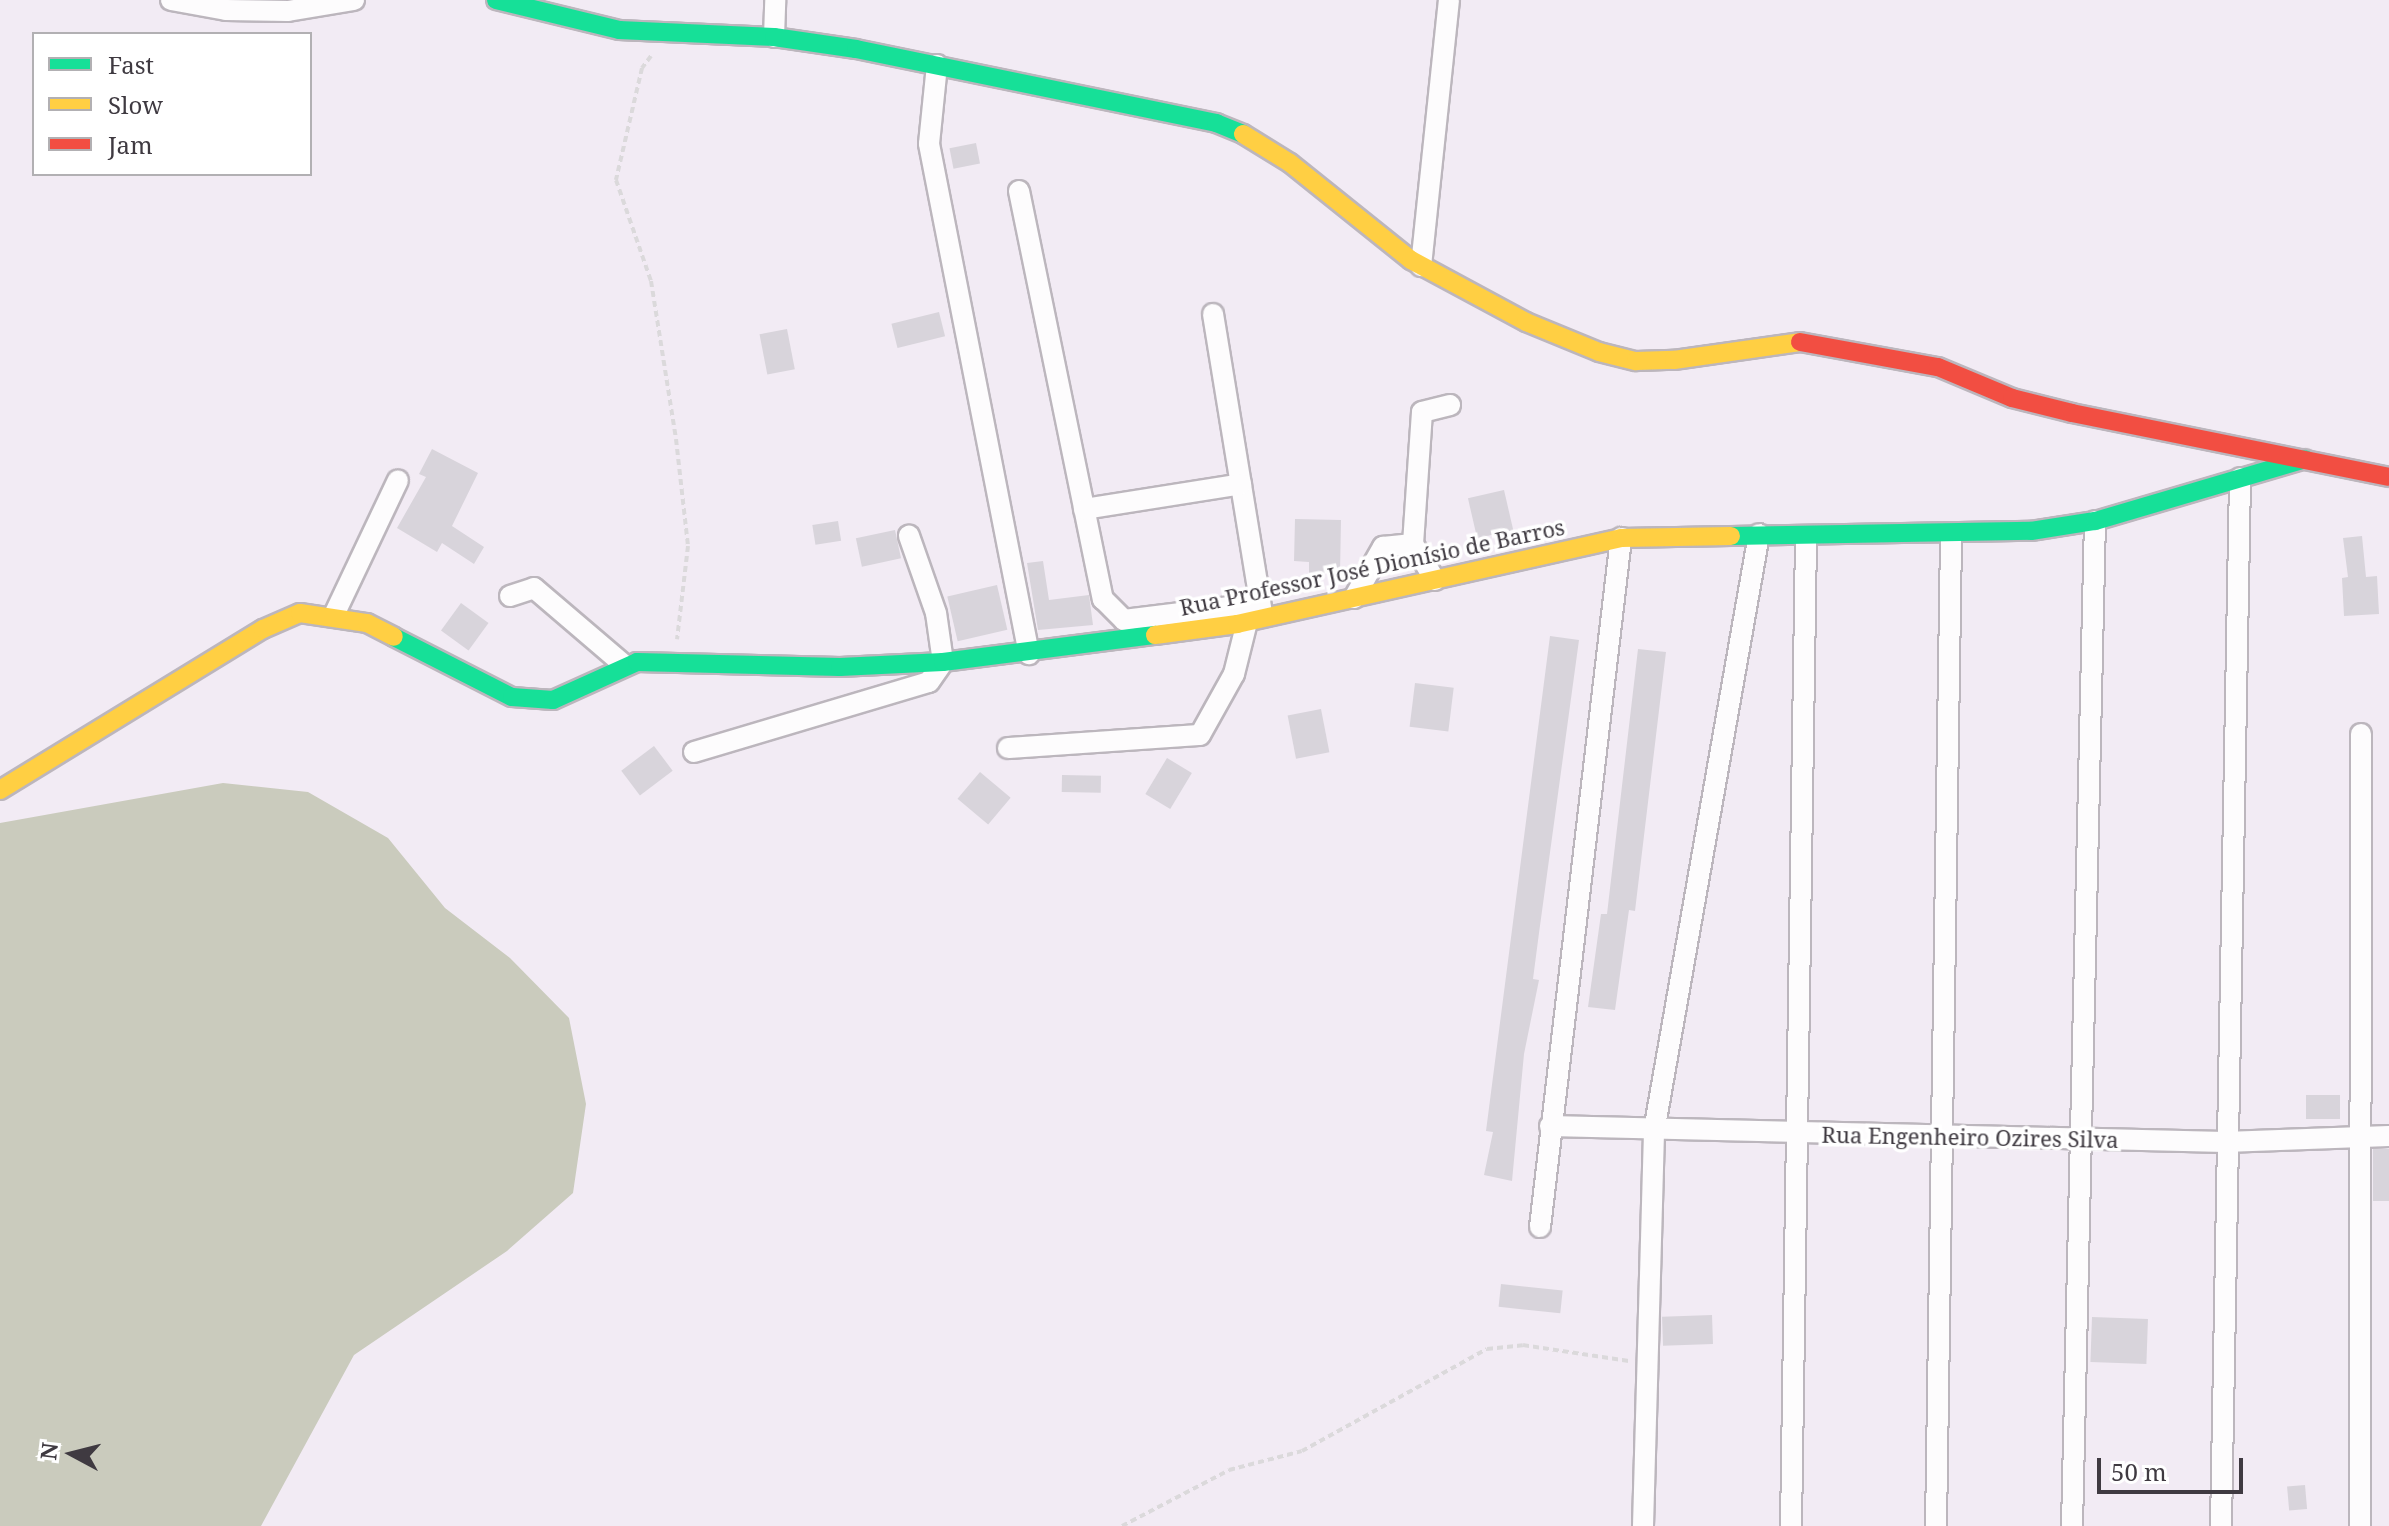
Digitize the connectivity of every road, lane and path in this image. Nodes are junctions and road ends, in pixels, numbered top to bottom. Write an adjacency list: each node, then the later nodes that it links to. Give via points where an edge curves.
1 (171, 0): 2 (street, via 226,10 288,11)
2 (354, 0)
3 (496, 0): 6 (street, via 585,24)
4 (775, 0): 7 (street)
5 (1449, 0): 10 (street)
6 (667, 34): 7 (street); 32 (path, via 642,68 616,180 651,281 676,439 688,546)
7 (774, 37): 8 (street)
8 (937, 65): 10 (street, via 1216,123 1250,137); 31 (street, via 929,144)
9 (1019, 191): 18 (street)
10 (1421, 266): 13 (street, via 1526,322 1636,361 1818,342 1938,367 2012,398 2072,413)
11 (1213, 314): 17 (street)
12 (1450, 405): 25 (street, via 1422,412)
13 (2305, 459): 14 (street, Rua Professor José Dionísio de Barros); 15 (street, Rua Professor José Dionísio de Barros)
14 (2389, 477)
15 (2240, 478): 19 (street, Rua Professor José Dionísio de Barros); 46 (street)
16 (398, 480): 30 (street)
17 (1241, 484): 18 (street); 29 (street)
18 (1084, 509): 29 (street, via 1103,599 1124,620)
19 (2095, 521): 21 (street, Rua Professor José Dionísio de Barros); 45 (street)
20 (1759, 534): 23 (street, Rua Professor José Dionísio de Barros); 24 (street, Rua Professor José Dionísio de Barros); 40 (street)
21 (1951, 535): 23 (street, Rua Professor José Dionísio de Barros); 41 (street)
22 (909, 536): 33 (street, via 936,613)
23 (1806, 537): 42 (street)
24 (1621, 538): 26 (street, Rua Professor José Dionísio de Barros); 39 (street)
25 (1413, 544): 26 (street); 28 (street, via 1383,547)
26 (1435, 580): 28 (street, Rua Professor José Dionísio de Barros)
27 (510, 596): 34 (street, via 534,588)
28 (1354, 598): 29 (street, Rua Professor José Dionísio de Barros)
29 (1256, 614): 31 (street, Rua Professor José Dionísio de Barros); 36 (street, via 1234,674 1200,735)
30 (334, 615): 34 (street, Rua Professor José Dionísio de Barros, via 367,623 512,697 553,700); 38 (street, Rua Professor José Dionísio de Barros, via 300,613 263,629)
31 (1029, 654): 33 (street, Rua Professor José Dionísio de Barros)
32 (675, 661): 33 (street, Rua Professor José Dionísio de Barros, via 824,667); 34 (street, Rua Professor José Dionísio de Barros)
33 (943, 662): 37 (street, via 929,682)
34 (624, 665)
35 (2361, 734): 44 (street)
36 (1008, 748)
37 (694, 752)
38 (0, 790)
39 (1550, 1126): 40 (street, Rua Engenheiro Ozires Silva); 47 (street)
40 (1654, 1131): 42 (street, Rua Engenheiro Ozires Silva); 48 (street)
41 (1940, 1133): 42 (street, Rua Engenheiro Ozires Silva); 45 (street, Rua Engenheiro Ozires Silva); 52 (street)
42 (1793, 1134): 51 (street)
43 (2389, 1136): 44 (street, Rua Engenheiro Ozires Silva)
44 (2357, 1138): 46 (street, Rua Engenheiro Ozires Silva); 55 (street)
45 (2082, 1139): 46 (street, Rua Engenheiro Ozires Silva); 53 (street)
46 (2225, 1142): 54 (street)
47 (1540, 1227)
48 (1647, 1364): 49 (path, via 1523,1345 1487,1349 1302,1451 1229,1470); 50 (street)
49 (1122, 1526)
50 (1643, 1526)
51 (1791, 1526)
52 (1936, 1526)
53 (2072, 1526)
54 (2221, 1526)
55 (2360, 1526)

